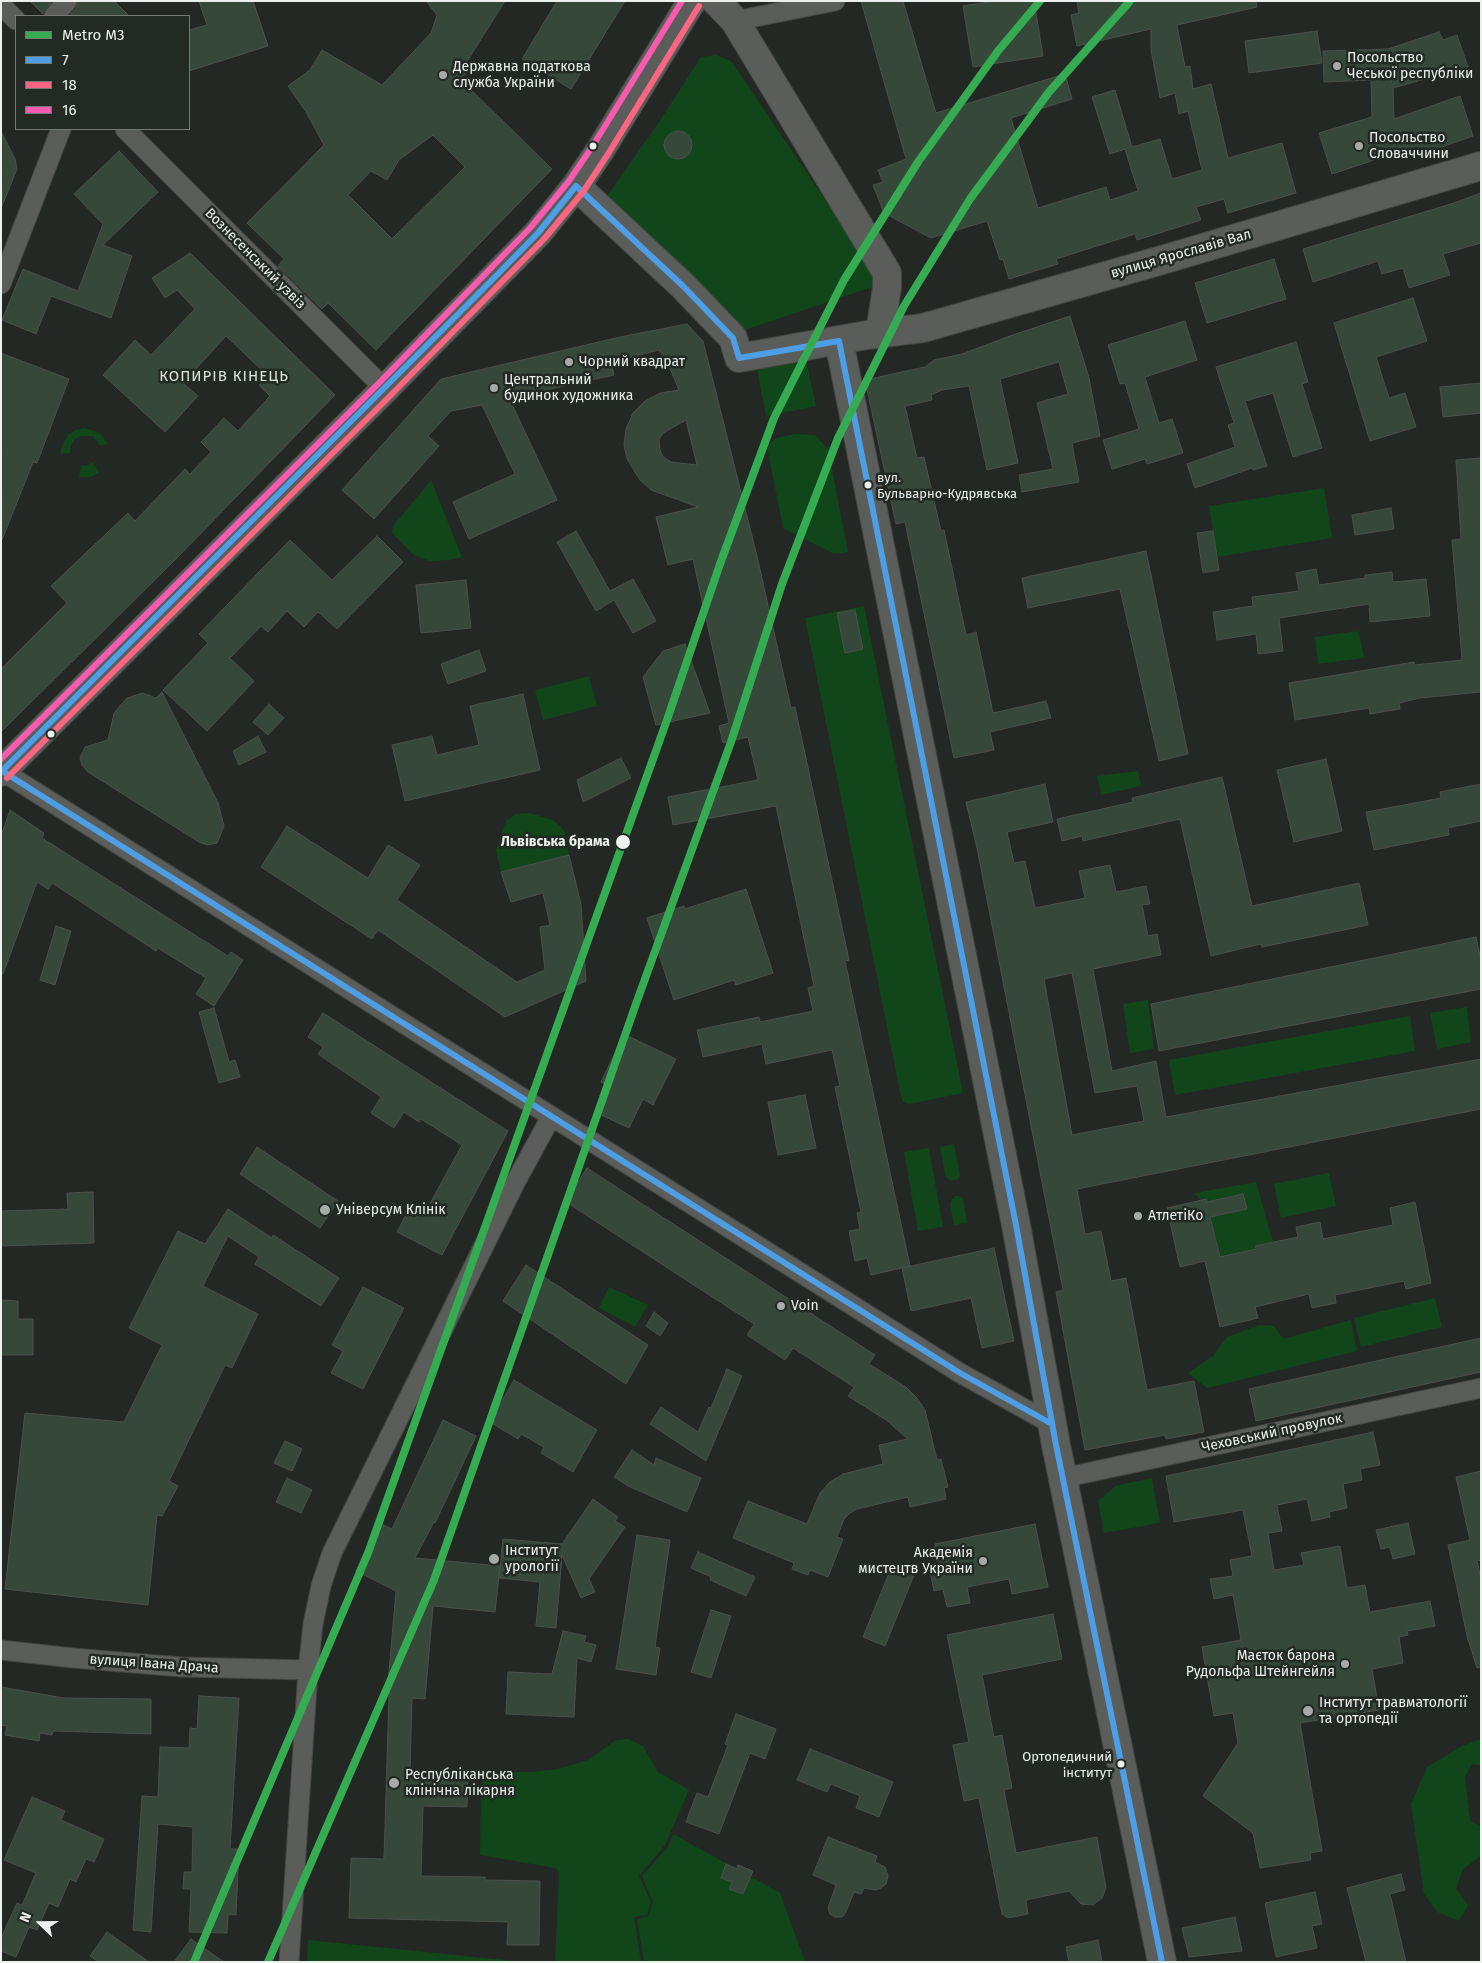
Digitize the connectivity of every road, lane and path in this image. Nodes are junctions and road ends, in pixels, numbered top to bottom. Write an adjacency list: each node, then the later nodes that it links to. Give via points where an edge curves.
1 (67, 1): 6 (street)
2 (692, 1): 12 (main road)
3 (716, 1): 8 (main road)
4 (835, 1): 8 (street)
5 (1, 5): 7 (street)
6 (55, 15)
7 (15, 19)
8 (735, 21): 14 (main road, via 887,273)
9 (61, 130): 13 (street)
10 (126, 130): 16 (street, Вознесенський узвіз)
11 (1481, 166): 14 (main road, вулиця Ярославів Вал, via 1000,307 923,328)
12 (576, 186): 15 (main road, вулиця Ярославів Вал, via 683,286 733,338 739,358); 16 (main road, via 538,233)
13 (1, 284)
14 (880, 333): 15 (main road, вулиця Ярославів Вал)
15 (839, 341): 20 (main road, via 1016,1225)
16 (385, 389): 17 (main road)
17 (2, 771): 18 (street)
18 (551, 1117): 20 (street, via 960,1372); 23 (street, via 332,1553 313,1624)
19 (1481, 1388): 21 (street, Чеховський провулок)
20 (1052, 1424): 21 (main road)
21 (1063, 1478): 25 (main road)
22 (1, 1650): 23 (street, вулиця Івана Драча, via 182,1667)
23 (308, 1670): 24 (street)
24 (290, 1962)
25 (1162, 1962)

